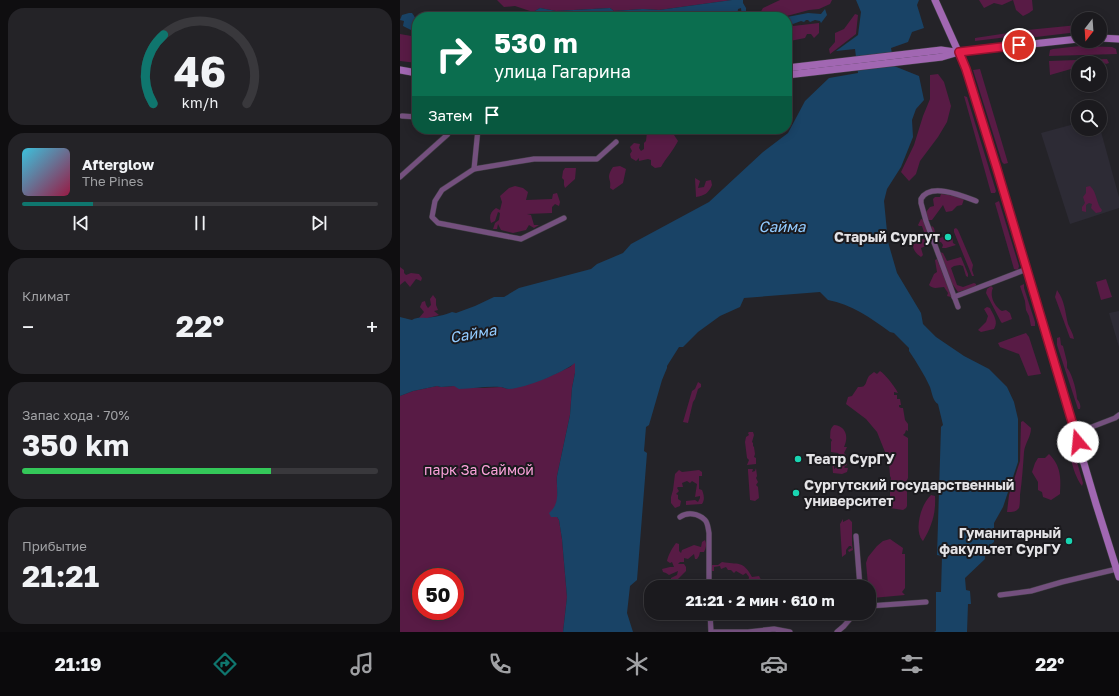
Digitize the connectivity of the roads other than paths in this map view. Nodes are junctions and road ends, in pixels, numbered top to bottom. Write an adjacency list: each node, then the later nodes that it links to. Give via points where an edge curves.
1 (936, 0): 5 (main road)
2 (1107, 38): 4 (main road)
3 (1071, 39): 5 (main road)
4 (1119, 39)
5 (959, 52): 6 (main road); 20 (main road)
6 (942, 54): 7 (main road); 10 (main road)
7 (792, 67)
8 (400, 70): 9 (main road)
9 (412, 72)
10 (792, 75)
11 (402, 116): 12 (street)
12 (412, 117)
13 (448, 134): 17 (street)
14 (478, 134): 16 (street)
15 (616, 142): 16 (street, via 597,159 534,159)
16 (474, 169): 19 (street, via 442,190 435,201 432,217 435,220 521,239)
17 (400, 177)
18 (976, 202): 21 (street, via 956,193 943,191 926,194 921,199 926,221)
19 (564, 218)
20 (1027, 270): 21 (street); 24 (main road)
21 (954, 297): 22 (street)
22 (958, 307)
23 (1119, 414): 24 (street, via 1115,418)
24 (1076, 433): 27 (main road)
25 (680, 517): 29 (street, via 684,514 695,514 708,525)
26 (856, 536): 30 (street)
27 (1117, 569): 28 (main road); 31 (street, via 1031,591)
28 (1119, 577)
29 (709, 580)
30 (859, 580)
31 (1000, 596)
32 (926, 602): 33 (street)
33 (876, 606)
34 (710, 620): 36 (street)
35 (849, 620): 38 (street)
36 (711, 632): 37 (street, via 774,629)
37 (790, 632)
38 (837, 632)

